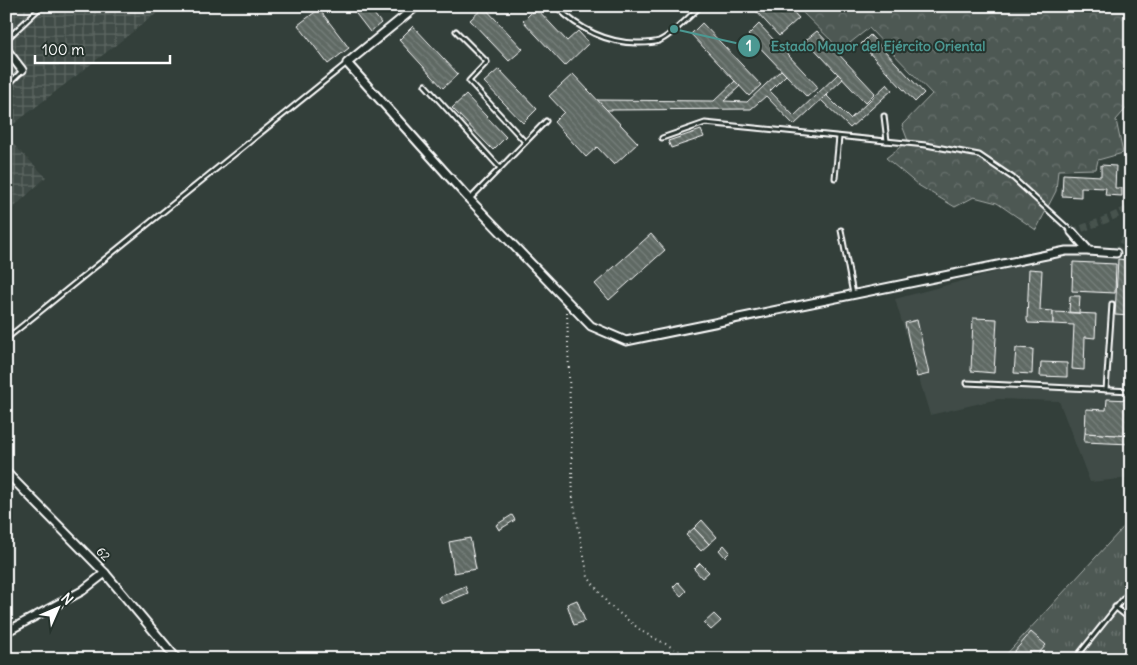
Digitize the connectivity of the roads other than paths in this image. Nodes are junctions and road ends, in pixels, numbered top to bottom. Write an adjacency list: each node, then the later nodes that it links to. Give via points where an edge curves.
1 (42, 6): 6 (lane)
2 (417, 6): 8 (street)
3 (556, 6): 4 (lane, via 576,23 602,38 628,43 658,42)
4 (701, 6)
5 (456, 31): 17 (lane, via 487,62 469,81)
6 (6, 40)
7 (6, 50): 9 (street)
8 (347, 63): 20 (street); 27 (lane)
9 (22, 70): 11 (lane)
10 (425, 85): 18 (lane)
11 (6, 87)
12 (884, 116): 16 (lane)
13 (546, 121): 17 (lane)
14 (839, 137): 15 (lane, via 706,123); 16 (lane); 19 (lane)
15 (662, 138)
16 (887, 141): 22 (lane, via 979,155 1013,178)
17 (525, 142): 18 (lane)
18 (500, 168): 20 (lane)
19 (835, 178)
20 (469, 200): 25 (street, via 591,326 626,341)
21 (841, 230): 25 (lane)
22 (1072, 232): 23 (street)
23 (1089, 251): 24 (street); 25 (street, via 1066,251)
24 (1116, 253)
25 (853, 295)
26 (1112, 304): 29 (lane)
27 (6, 339)
28 (967, 383): 29 (lane)
29 (1106, 390): 30 (lane)
30 (1131, 391)
31 (6, 472): 32 (street, 62)
32 (105, 573): 36 (street, via 82,591); 37 (street, 62)
33 (1131, 589): 34 (lane)
34 (1115, 607): 35 (lane); 38 (lane)
35 (1131, 620)
36 (6, 632)
37 (177, 659)
38 (1075, 659)

